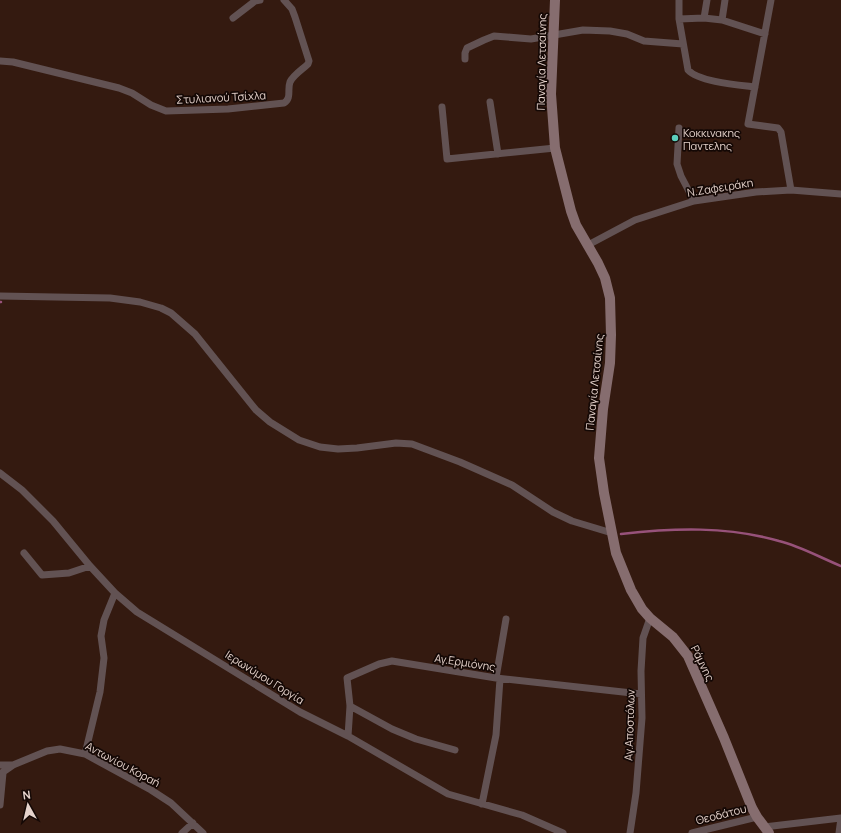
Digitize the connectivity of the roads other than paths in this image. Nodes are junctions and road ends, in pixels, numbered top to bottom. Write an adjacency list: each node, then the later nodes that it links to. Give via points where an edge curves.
1 (260, 0): 8 (street)
2 (284, 0): 16 (street, Στυλιανού Τσίχλα, via 292,8 309,61 292,79 289,98 284,104 228,110 166,110 119,88)
3 (555, 0): 13 (main road, Παναγία Λετσαίνης)
4 (679, 0): 10 (street)
5 (707, 0): 9 (street)
6 (725, 0): 11 (street)
7 (771, 0): 12 (street)
8 (233, 18)
9 (704, 18): 10 (street); 11 (street)
10 (679, 19): 14 (street)
11 (722, 20): 12 (street)
12 (765, 34): 17 (street)
13 (553, 36): 14 (street, via 583,30 610,31 644,40); 15 (street, via 531,39 494,36 467,48); 21 (main road, Παναγία Λετσαίνης, via 551,94)
14 (683, 44): 17 (street, via 686,64 692,74)
15 (465, 60)
16 (0, 61)
17 (755, 87): 23 (street, via 748,124 774,127 781,132)
18 (490, 102): 22 (street)
19 (442, 107): 22 (street, via 447,159)
20 (679, 128): 25 (street, via 677,164)
21 (555, 148): 22 (street); 26 (main road, Παναγία Λετσαίνης, via 571,211)
22 (498, 154)
23 (791, 190): 24 (street, Ν.Ζαφειράκη); 25 (street, Ν.Ζαφειράκη)
24 (841, 194)
25 (694, 200): 26 (street, Ν.Ζαφειράκη, via 635,220)
26 (588, 245): 29 (main road, Παναγία Λετσαίνης, via 605,278 610,306 610,363 599,458)
27 (0, 296): 29 (street, via 110,298 161,308 171,313 198,338 256,410 299,440 332,448 357,448 396,442 412,444 512,485 553,512 572,521)
28 (0, 473): 31 (street, Ιερωνύμου Γοργία, via 22,490 53,521)
29 (612, 532): 33 (main road, Ράμνης, via 616,553 631,590)
30 (24, 553): 31 (street, via 42,575 69,573)
31 (90, 566): 32 (street, Ιερωνύμου Γοργία)
32 (115, 593): 38 (street, Ιερωνύμου Γοργία, via 137,612 300,712); 40 (street, via 104,620 101,636 104,658 100,692)
33 (650, 618): 36 (street, Αγ.Αποστόλων, via 643,638); 46 (main road, Ράμνης, via 673,637 688,656)
34 (506, 619): 35 (street)
35 (498, 678): 36 (street, Αγ.Ερμιόνης); 37 (street, Αγ.Ερμιόνης, via 392,661 347,678); 44 (street, via 496,735)
36 (641, 694): 54 (street, Αγ.Αποστόλων, via 642,718)
37 (350, 706): 38 (street, Αγ.Ερμιόνης); 39 (street, via 392,729)
38 (348, 736): 44 (street, Ιερωνύμου Γοργία, via 448,794)
39 (455, 750)
40 (84, 754): 42 (street, Αντωνίου Κοραή, via 53,749); 48 (street, Αντωνίου Κοραή, via 151,790 171,803)
41 (0, 764): 42 (street)
42 (13, 765): 43 (street, Αντωνίου Κοραή)
43 (2, 774): 45 (street)
44 (482, 804): 50 (street, Ιερωνύμου Γοργία, via 522,815)
45 (0, 806)
46 (757, 817): 49 (main road, Ράμνης); 55 (street, Θεοδάτου)
47 (841, 818): 49 (street); 56 (street)
48 (193, 823): 51 (street); 52 (street, Αντωνίου Κοραή)
49 (767, 830)
50 (550, 831): 53 (street, Ιερωνύμου Γοργία)
51 (182, 833)
52 (203, 833)
53 (563, 833)
54 (630, 833)
55 (692, 833)
56 (839, 833)

